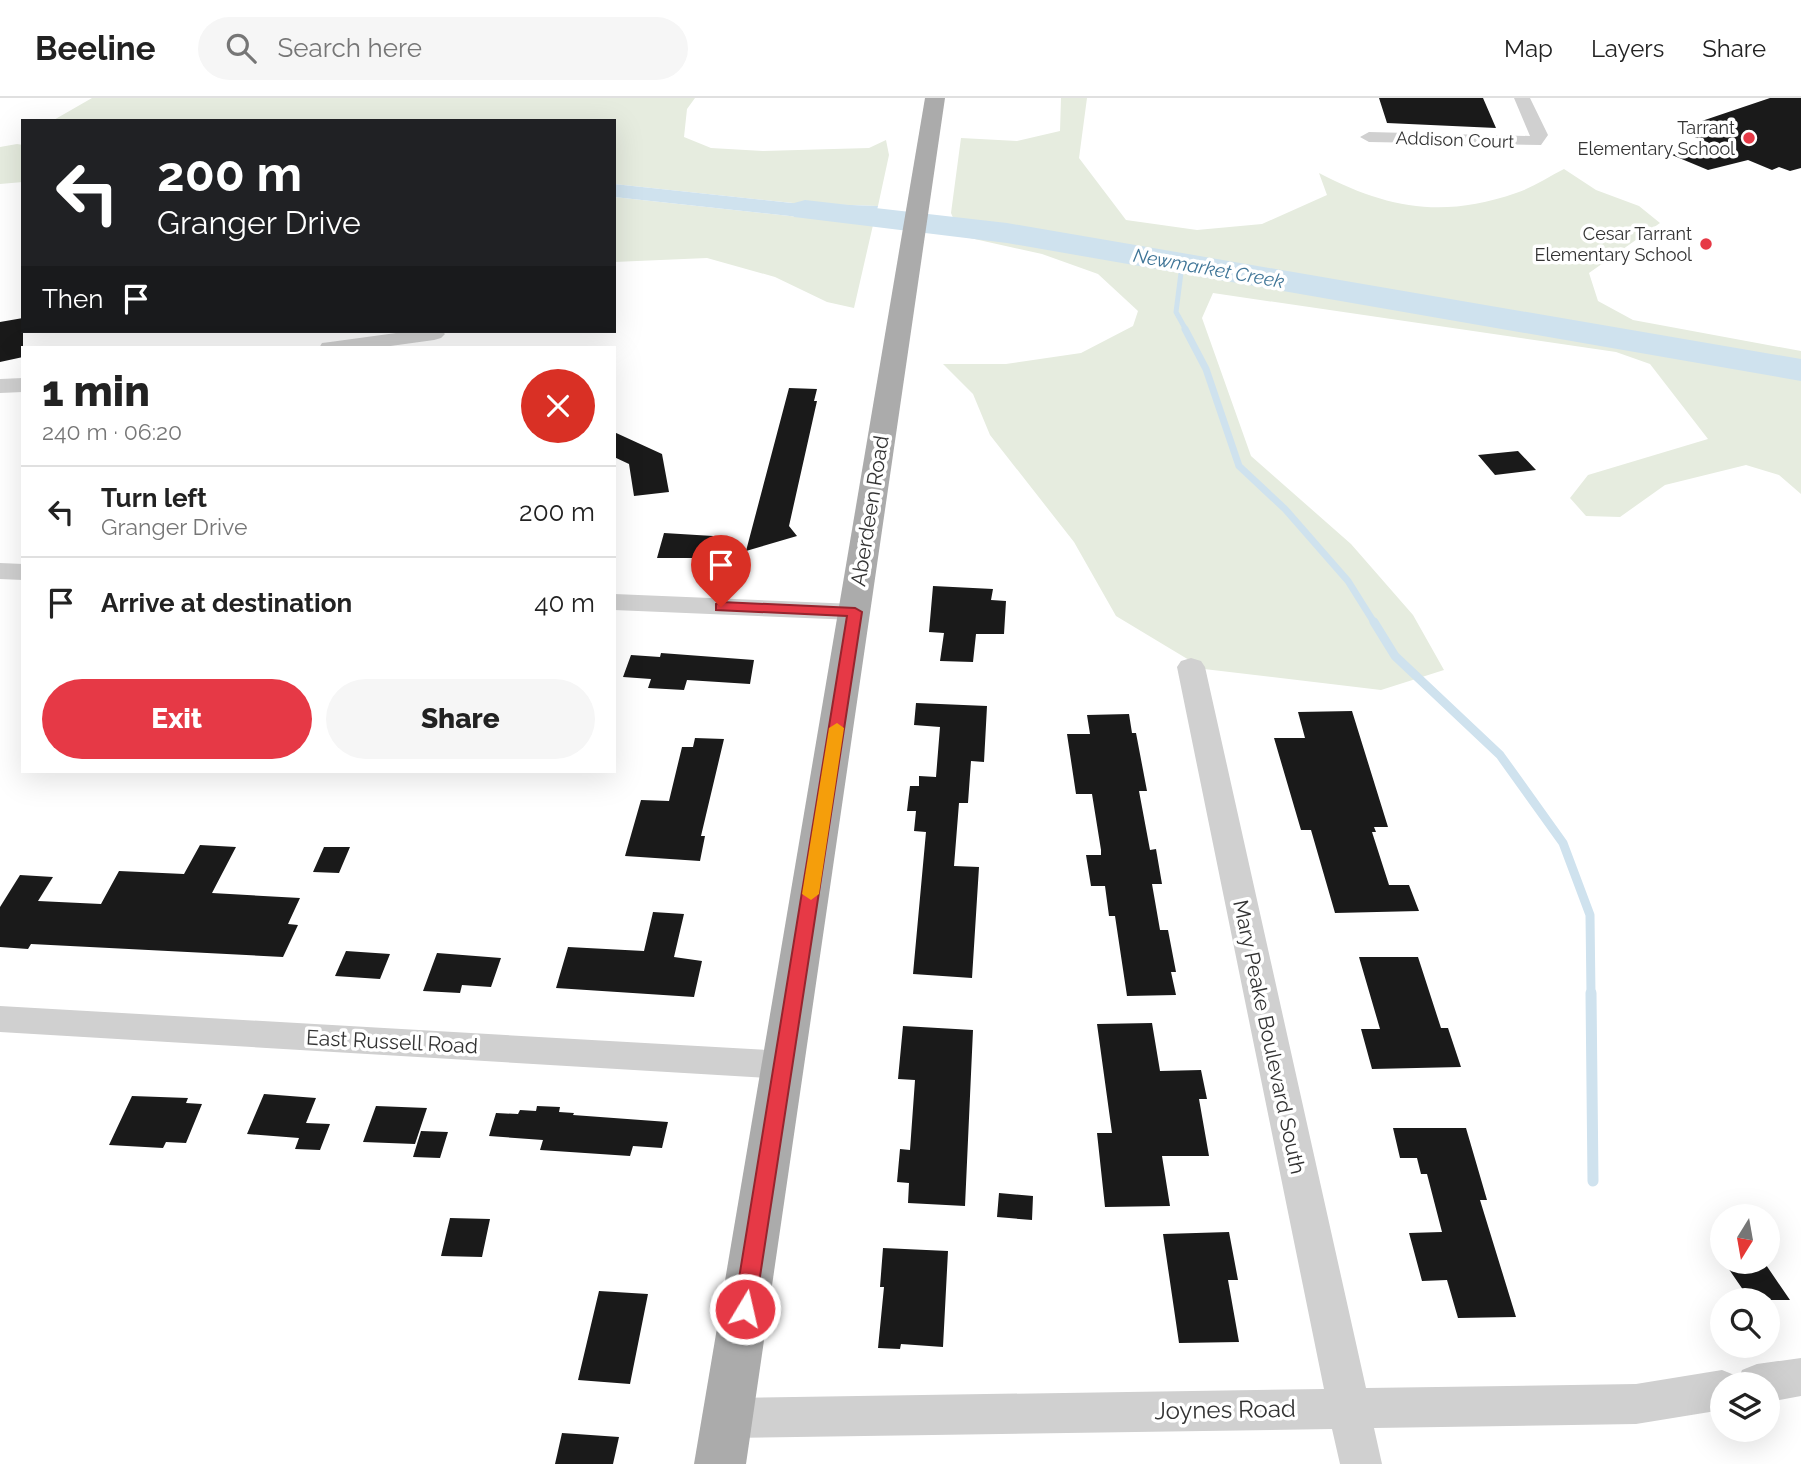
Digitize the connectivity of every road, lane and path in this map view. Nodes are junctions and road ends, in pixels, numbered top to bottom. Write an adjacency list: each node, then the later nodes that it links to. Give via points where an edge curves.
1 (935, 98): 11 (main road, Aberdeen Road)
2 (1522, 98): 3 (street, Addison Court, via 1539,135 1535,141)
3 (1369, 137)
4 (434, 334): 5 (street)
5 (345, 346)
6 (21, 385): 7 (street)
7 (0, 386)
8 (0, 571): 9 (street)
9 (21, 572)
10 (616, 602): 11 (street)
11 (855, 612): 14 (main road, Aberdeen Road)
12 (1191, 667): 18 (street, Mary Peake Boulevard South)
13 (0, 1018): 14 (street, East Russell Road)
14 (784, 1065): 19 (main road, Aberdeen Road)
15 (1801, 1377): 16 (street)
16 (1780, 1380)
17 (1710, 1392): 18 (street, Joynes Road, via 1636,1404)
18 (1347, 1408): 19 (street, Joynes Road); 21 (street, Mary Peake Boulevard South)
19 (727, 1418): 20 (main road, Aberdeen Road)
20 (720, 1464)
21 (1361, 1464)

